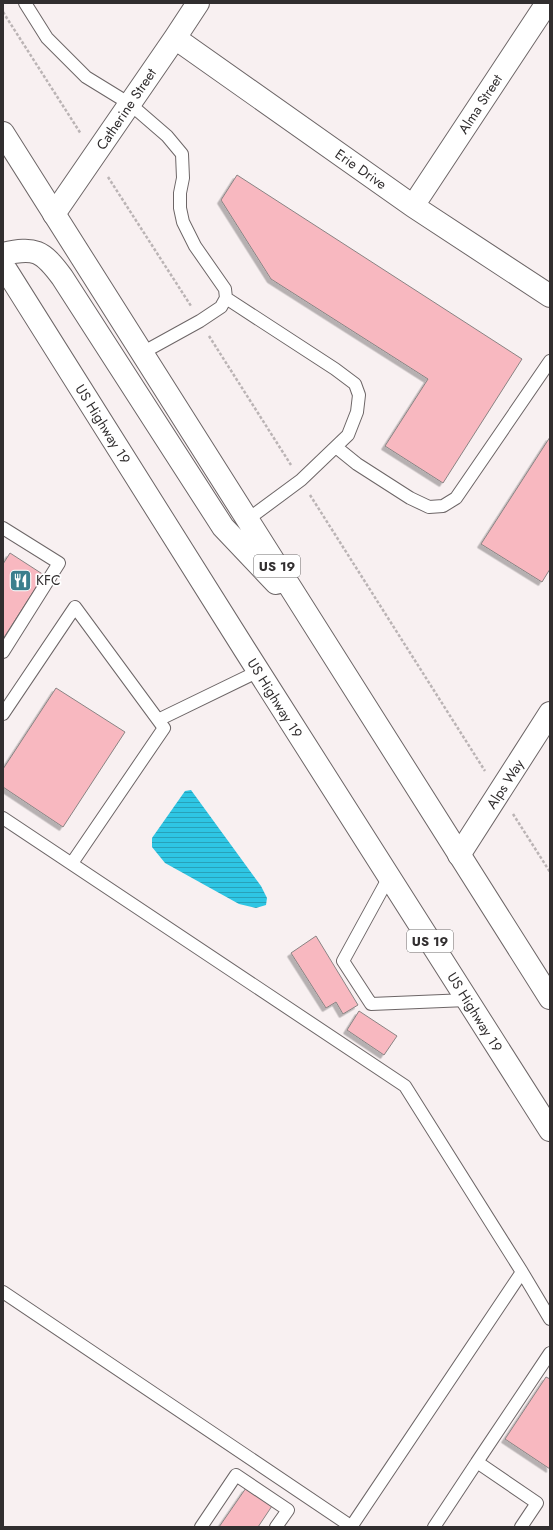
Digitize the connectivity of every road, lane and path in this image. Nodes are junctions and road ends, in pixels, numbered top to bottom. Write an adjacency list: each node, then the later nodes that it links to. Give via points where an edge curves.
1 (25, 3): 6 (lane, via 48,38 86,77)
2 (198, 3): 5 (main road, Catherine Street)
3 (547, 3): 9 (main road, Alma Street)
4 (3, 12): 8 (path)
5 (175, 38): 6 (main road, Catherine Street); 9 (main road, Erie Drive)
6 (130, 104): 8 (main road, Catherine Street); 14 (lane, via 167,136 182,154 180,208 183,222 195,246 225,289)
7 (3, 133): 10 (main road, US 19)
8 (94, 156): 10 (main road, Catherine Street); 15 (path)
9 (413, 206): 13 (main road, Erie Drive)
10 (54, 214): 16 (main road, US 19)
11 (3, 254): 22 (main road, via 32,250 51,261 223,527)
12 (3, 265): 24 (main road, US Highway 19 / US 19)
13 (550, 296)
14 (226, 298): 15 (lane, via 221,307); 18 (lane, via 355,384 359,395 357,412 348,435)
15 (200, 321): 16 (lane); 19 (path)
16 (142, 353): 20 (main road, US 19)
17 (550, 361): 18 (lane, via 456,498 443,506 429,507 410,498 357,464)
18 (336, 447): 19 (lane)
19 (301, 480): 20 (lane); 28 (path)
20 (248, 520): 22 (main road, US 19)
21 (3, 528): 23 (lane, via 59,563)
22 (309, 617): 30 (main road, US 19)
23 (3, 652)
24 (259, 671): 27 (lane); 33 (main road, US Highway 19 / US 19)
25 (550, 713): 28 (main road, Alps Way)
26 (3, 714): 27 (lane, via 75,607)
27 (158, 720): 31 (lane, via 164,728)
28 (499, 792): 30 (main road, Alps Way); 32 (path)
29 (3, 818): 31 (lane)
30 (460, 855): 34 (main road, US 19)
31 (72, 863): 37 (lane, via 405,1086)
32 (550, 872)
33 (389, 877): 35 (main road, US Highway 19 / US 19); 35 (lane, via 343,961 371,1004)
34 (550, 998)
35 (467, 1000): 36 (main road, US Highway 19 / US 19)
36 (550, 1130)
37 (522, 1272): 39 (lane); 44 (lane)
38 (3, 1292): 44 (lane)
39 (550, 1319)
40 (550, 1353): 41 (lane)
41 (477, 1462): 45 (lane); 46 (lane, via 537,1503)
42 (201, 1527): 43 (lane, via 236,1475 288,1510)
43 (276, 1527)
44 (351, 1527)
45 (434, 1527)
46 (521, 1527)

